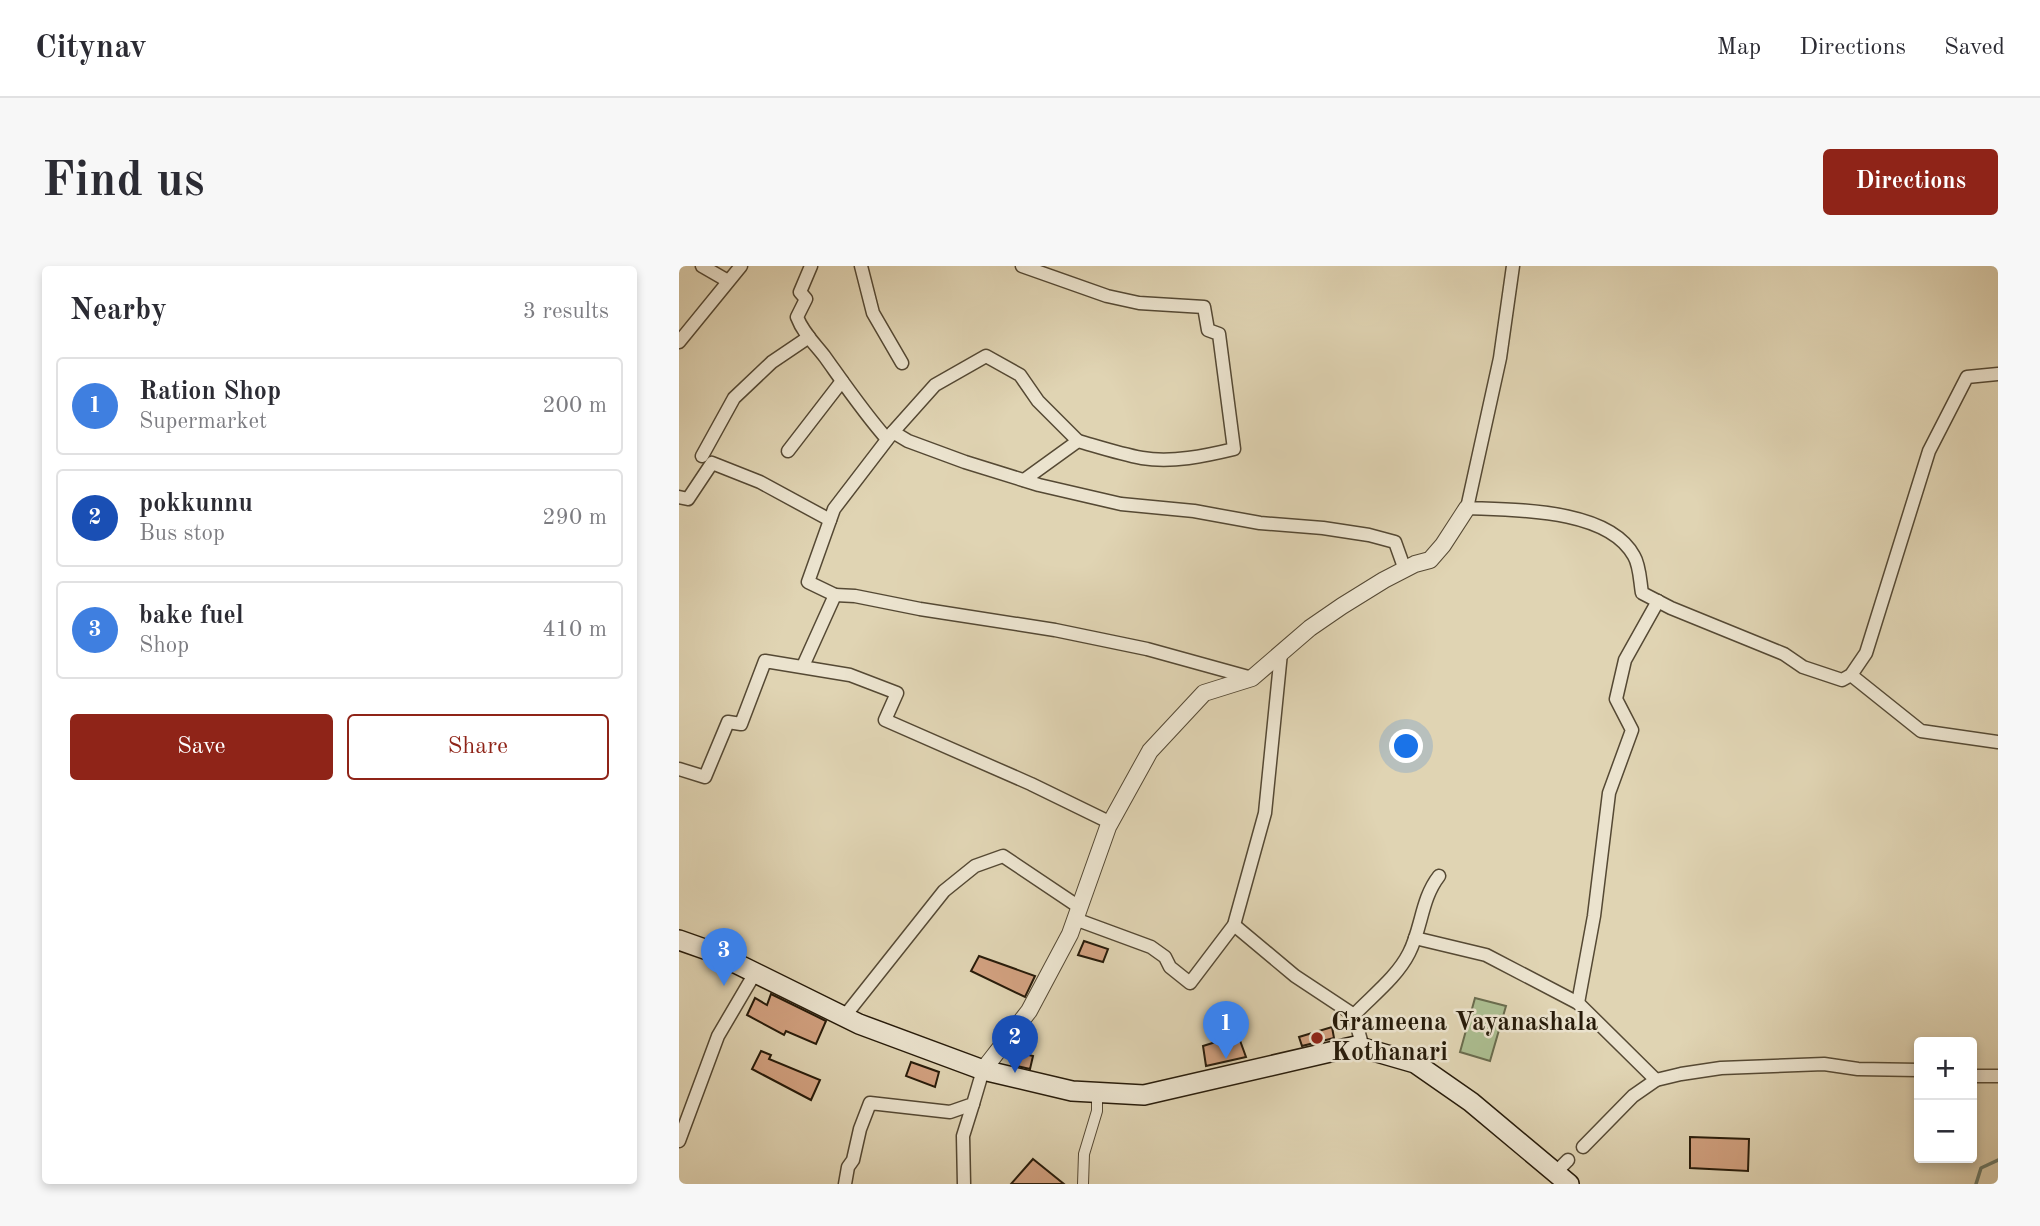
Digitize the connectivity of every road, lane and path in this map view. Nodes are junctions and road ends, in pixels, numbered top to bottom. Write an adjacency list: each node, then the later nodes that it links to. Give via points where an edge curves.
1 (702, 266): 7 (street)
2 (741, 266): 7 (street)
3 (811, 266): 8 (street, via 800,292 806,299 797,317)
4 (861, 266): 10 (street, via 873,313)
5 (1023, 266): 14 (street, via 1107,296 1204,307 1208,330 1219,334 1234,449 1164,460)
6 (1513, 266): 19 (street, via 1500,358)
7 (728, 281): 9 (street)
8 (809, 337): 12 (street); 16 (street, via 772,362 734,398)
9 (679, 342)
10 (902, 363)
11 (1998, 374): 26 (street, via 1967,377 1929,451 1866,653)
12 (842, 381): 13 (street, via 862,412); 15 (street)
13 (890, 436): 14 (street, via 935,385 986,356 1020,375 1038,401); 17 (street); 20 (street)
14 (1078, 441): 17 (street)
15 (788, 451)
16 (702, 456)
17 (1024, 481): 21 (street, via 1121,505 1370,535 1395,542)
18 (679, 497): 20 (street, via 688,499 712,463 760,482)
19 (1467, 508): 21 (street, via 1430,560); 23 (street, via 1563,516 1614,533 1634,556 1642,593)
20 (830, 520): 22 (street, via 808,582)
21 (1405, 570): 24 (street, via 1342,606)
22 (835, 595): 25 (street); 27 (street, via 1055,630)
23 (1658, 601): 26 (street, via 1784,654 1803,667 1842,680); 37 (street, via 1625,660 1616,699 1632,730 1609,793)
24 (1281, 653): 27 (street); 33 (street, via 1265,813)
25 (803, 666): 29 (street, via 765,661 741,724 727,722 705,777); 30 (street, via 897,693 885,720)
26 (1851, 675): 28 (street, via 1921,731)
27 (1252, 678): 30 (street, via 1204,693 1150,751)
28 (1998, 742)
29 (679, 769)
30 (1111, 822): 32 (street)
31 (1439, 876): 34 (street, via 1421,912)
32 (1077, 913): 33 (street, via 1151,947 1190,983); 39 (street, via 1003,856 975,866 944,891); 41 (street, via 1029,1011)
33 (1234, 925): 38 (street, via 1295,976)
34 (1415, 939): 37 (street, via 1486,955); 38 (street, via 1401,966)
35 (679, 940): 36 (main road)
36 (755, 973): 39 (main road); 48 (street, via 718,1036)
37 (1578, 1003): 45 (street)
38 (1354, 1015): 40 (street)
39 (844, 1017): 41 (main road)
40 (1363, 1048): 46 (main road, via 1144,1095); 50 (main road, via 1415,1063)
41 (983, 1070): 46 (main road, via 1072,1091); 47 (street)
42 (1914, 1070): 45 (street, via 1824,1064 1732,1067)
43 (1977, 1076): 44 (street)
44 (1998, 1076)
45 (1656, 1080): 49 (street)
46 (1097, 1092): 53 (street, via 1097,1111 1084,1154)
47 (972, 1104): 51 (street, via 950,1112 870,1103); 52 (street, via 963,1136)
48 (679, 1141)
49 (1583, 1147)
50 (1563, 1173)
51 (845, 1184)
52 (964, 1184)
53 (1083, 1184)

